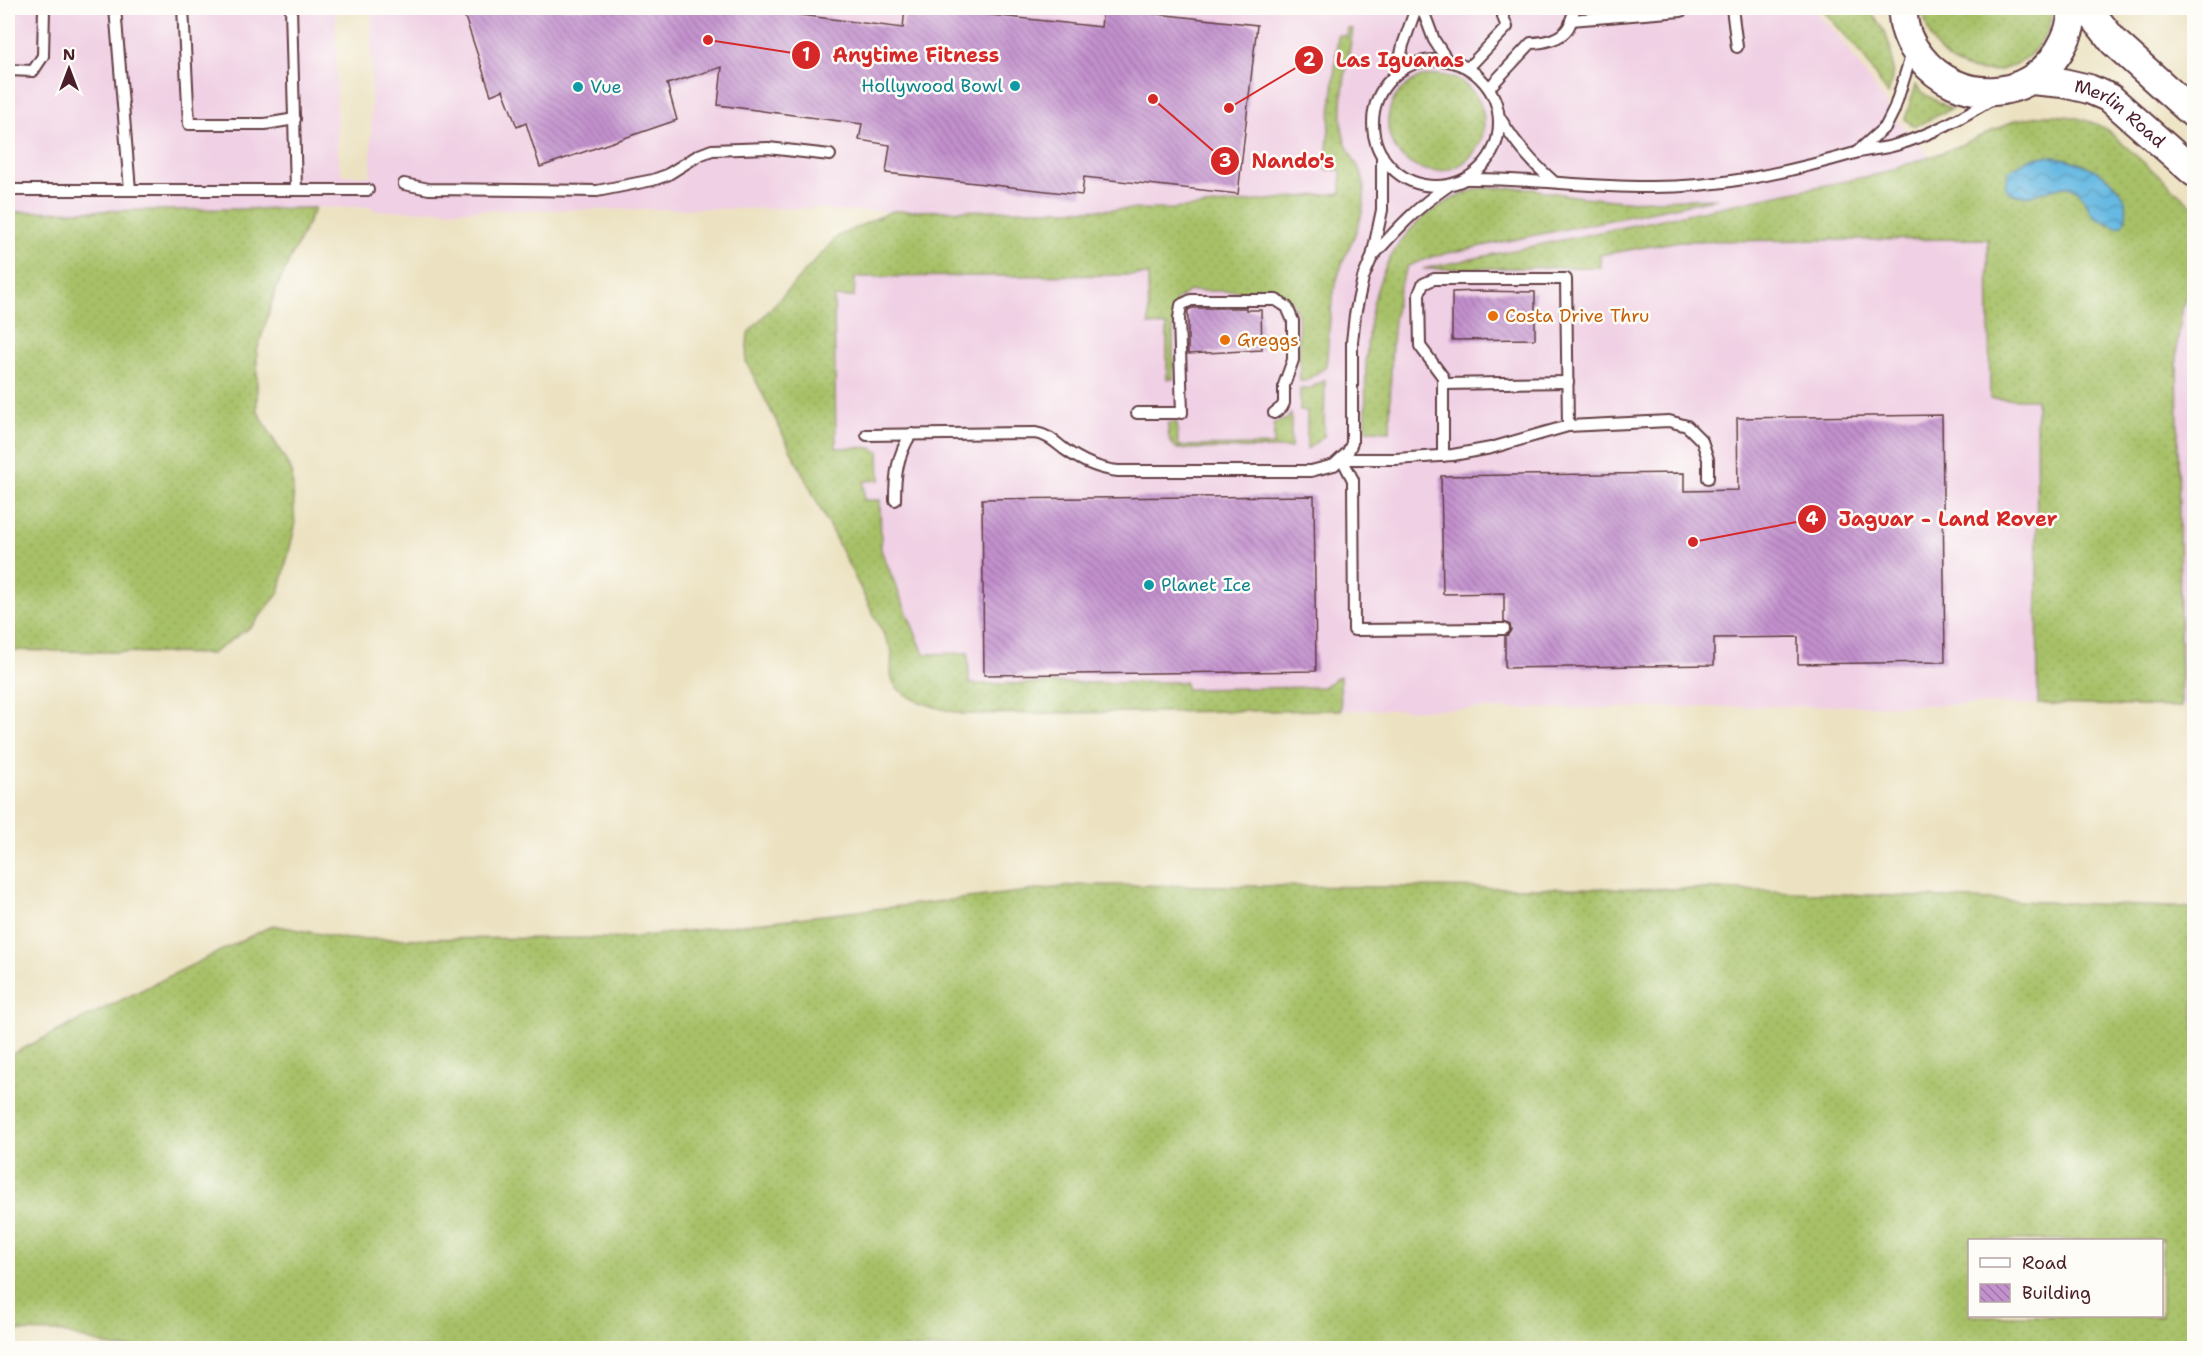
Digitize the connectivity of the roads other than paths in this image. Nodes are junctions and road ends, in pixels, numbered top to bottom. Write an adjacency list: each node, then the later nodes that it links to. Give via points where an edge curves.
1 (44, 8): 19 (lane, via 43,56 33,71)
2 (115, 8): 35 (lane)
3 (183, 8): 25 (lane, via 189,124 265,124)
4 (291, 8): 25 (lane)
5 (1416, 8): 20 (lane)
6 (1422, 8): 17 (lane, via 1434,40)
7 (1503, 8): 18 (lane, via 1507,27)
8 (1574, 8): 14 (lane)
9 (1686, 8): 14 (lane, via 1681,12)
10 (1732, 8): 15 (lane)
11 (2072, 8): 21 (street, via 2067,38 2052,62)
12 (2087, 8): 23 (street, via 2114,42)
13 (1900, 10): 16 (street)
14 (1571, 20): 22 (lane, via 1558,37 1531,43)
15 (1737, 47)
16 (1913, 49): 21 (street, Merlin Road, via 1931,70 1954,85 1980,92); 26 (lane, via 1886,126)
17 (1447, 60): 18 (lane); 20 (lane, via 1412,64)
18 (1468, 68): 22 (lane)
19 (8, 70)
20 (1397, 73): 28 (lane, via 1383,87 1375,106 1372,126)
21 (2019, 85): 26 (lane, via 1953,123 1896,145); 29 (street, Merlin Road, via 2063,83 2110,98)
22 (1489, 88): 24 (lane)
23 (2194, 114)
24 (1500, 118): 30 (lane, via 1493,152); 31 (lane, via 1529,160)
25 (295, 119): 36 (lane)
26 (1857, 152): 31 (lane, via 1791,171 1693,187 1617,187)
27 (830, 155): 32 (lane, via 768,148 712,150 653,180 597,190 429,189)
28 (1382, 155): 33 (lane, via 1401,176 1414,183); 38 (lane, via 1384,197)
29 (2194, 172)
30 (1467, 179): 31 (lane); 33 (lane)
31 (1553, 181)
32 (404, 184)
33 (1451, 184): 38 (lane, via 1425,201)
34 (8, 190): 35 (lane)
35 (130, 190): 36 (lane)
36 (296, 190): 37 (lane)
37 (368, 190)
38 (1372, 257): 47 (lane, via 1355,315 1353,435)
39 (1568, 382): 40 (lane); 40 (lane, via 1566,279 1434,279 1423,284 1419,294 1419,346 1443,376); 43 (lane)
40 (1444, 384): 46 (lane)
41 (1274, 412): 42 (lane, via 1284,403 1284,385 1293,360 1293,321 1287,307 1276,300 1191,300 1181,305 1179,318 1180,412)
42 (1137, 413)
43 (1568, 426): 46 (lane, via 1491,448); 48 (lane, via 1678,423 1694,431 1702,441 1708,459)
44 (911, 434): 45 (lane); 47 (lane, via 1044,434 1082,460 1118,471 1311,471); 49 (lane, via 897,464)
45 (867, 435)
46 (1443, 456): 47 (lane)
47 (1342, 459): 50 (lane, via 1353,480 1354,630)
48 (1708, 478)
49 (895, 500)
50 (1504, 629)

